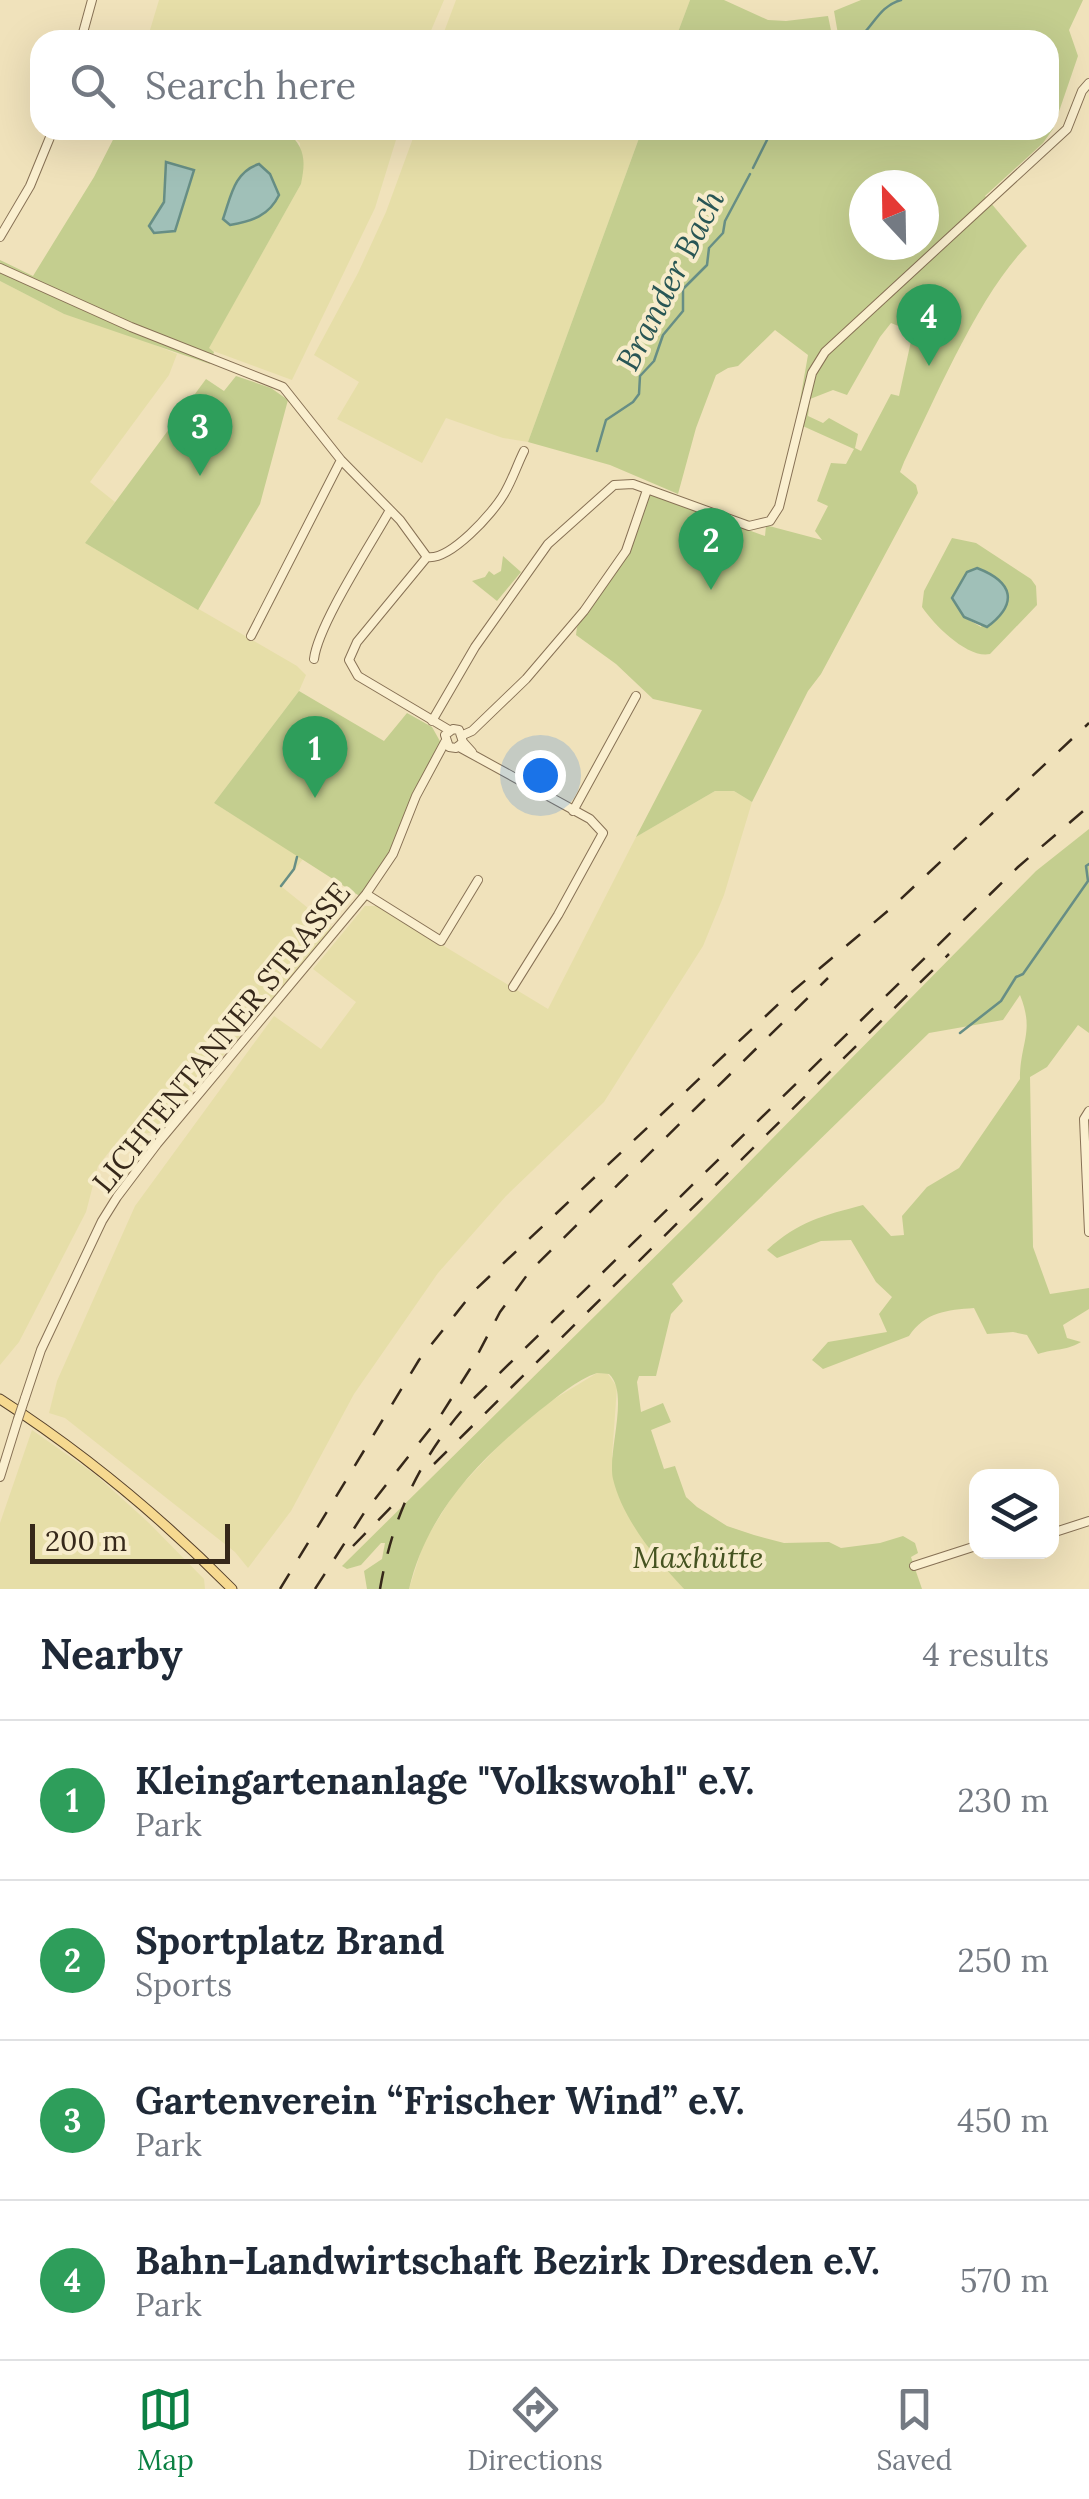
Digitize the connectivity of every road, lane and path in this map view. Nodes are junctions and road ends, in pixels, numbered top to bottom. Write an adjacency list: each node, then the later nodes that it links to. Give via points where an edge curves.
1 (92, 0): 2 (street)
2 (84, 30)
3 (1089, 83): 4 (street)
4 (1059, 135)
5 (49, 140): 7 (street)
6 (1054, 140): 11 (street, via 824,352 812,373 770,521 749,526)
7 (0, 237)
8 (0, 268): 10 (street, via 290,392)
9 (524, 450): 13 (street, via 504,495 470,533 440,558)
10 (341, 460): 12 (street); 14 (street)
11 (647, 490): 17 (street, via 619,483 548,544); 18 (street, LICHTENTANNER STRASSE, via 626,551 584,611 526,679)
12 (390, 510): 13 (street); 15 (street)
13 (427, 556): 17 (street, via 349,660 358,676)
14 (251, 636)
15 (314, 659)
16 (636, 696): 19 (street)
17 (432, 721): 18 (street)
18 (454, 740): 19 (street); 21 (street, LICHTENTANNER STRASSE, via 416,796 393,854)
19 (574, 811): 22 (street, via 596,822 603,834)
20 (478, 880): 21 (street, via 440,940)
21 (366, 894): 26 (street, LICHTENTANNER STRASSE, bridge, via 157,1144 102,1220 46,1341)
22 (513, 987)
23 (1089, 1111): 24 (street)
24 (1089, 1232)
25 (0, 1399): 31 (main road, via 128,1492)
26 (0, 1477)
27 (1089, 1521): 28 (street)
28 (1059, 1531)
29 (969, 1548): 30 (street)
30 (914, 1566)
31 (232, 1589)

